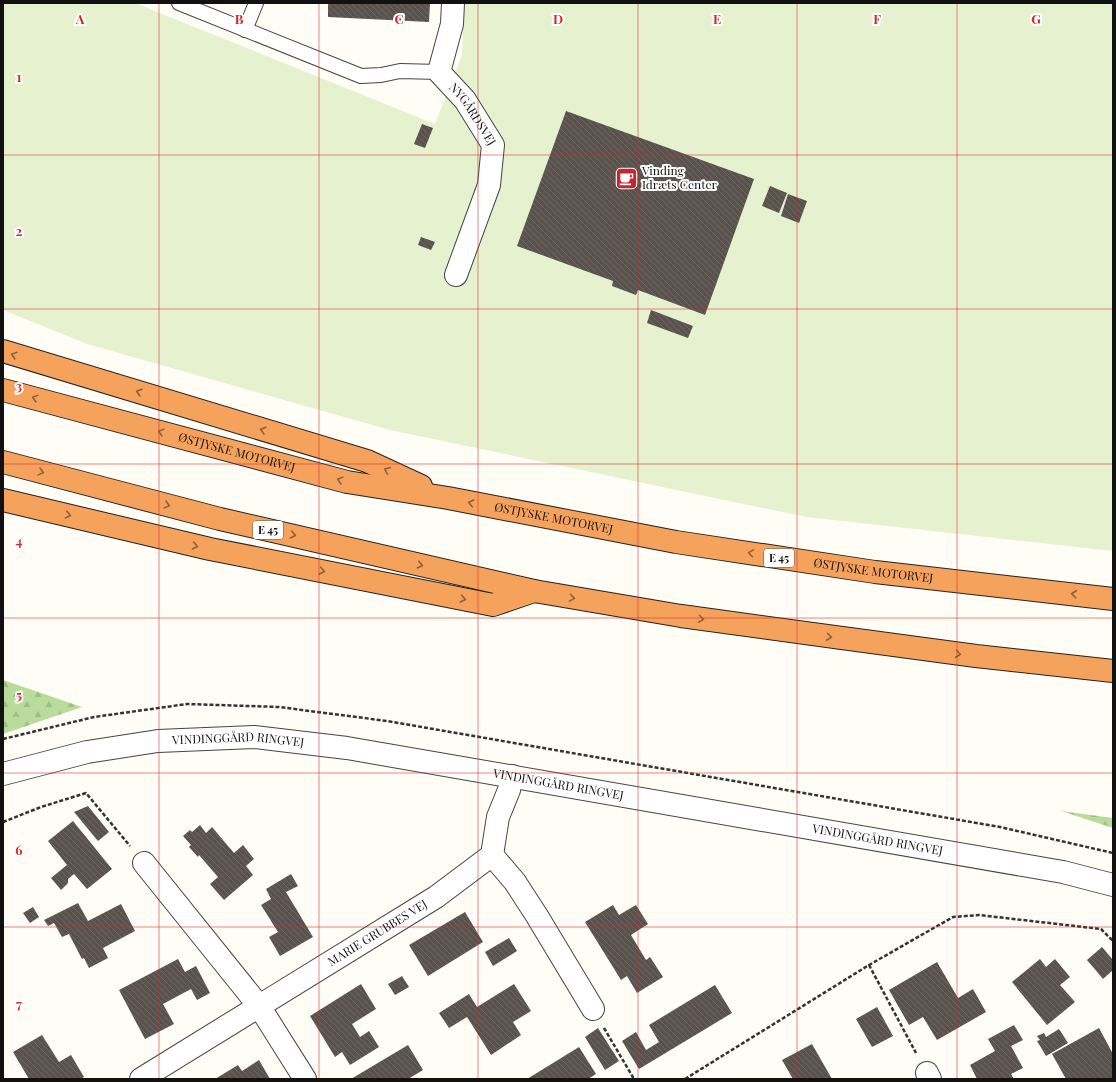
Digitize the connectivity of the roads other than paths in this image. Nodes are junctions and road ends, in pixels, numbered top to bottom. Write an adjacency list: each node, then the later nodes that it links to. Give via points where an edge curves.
1 (179, 3): 4 (lane)
2 (256, 3): 4 (lane)
3 (453, 3): 5 (street, NYGÅRDSVEJ, via 452,24)
4 (245, 30): 5 (lane, via 360,76 400,71)
5 (439, 72): 6 (street, NYGÅRDSVEJ, via 465,100 493,145 489,185)
6 (456, 275)
7 (3, 351): 10 (highway, one-way to 7, via 367,461)
8 (3, 390): 10 (highway, ØSTJYSKE MOTORVEJ / E 45, one-way to 8, via 347,482)
9 (3, 462): 12 (highway, E 45, one-way to 12, via 220,518)
10 (448, 498): 13 (highway, ØSTJYSKE MOTORVEJ / E 45, one-way to 10, via 875,572 676,542)
11 (3, 500): 12 (highway, one-way to 12, via 210,549 493,605)
12 (534, 591): 14 (highway, E 45, one-way to 14, via 681,616 976,656)
13 (1113, 598)
14 (1113, 671)
15 (3, 774): 16 (street, VINDINGGÅRD RINGVEJ, via 87,752 158,741 254,737 347,748)
16 (512, 776): 17 (street, via 498,817); 19 (street, VINDINGGÅRD RINGVEJ, via 1063,872)
17 (492, 855): 20 (street, MARIE GRUBBES VEJ, via 436,897); 21 (street, via 515,882)
18 (144, 863): 20 (street)
19 (1113, 885)
20 (259, 1006): 22 (street, MARIE GRUBBES VEJ); 23 (street)
21 (593, 1009)
22 (141, 1079)
23 (305, 1079)

